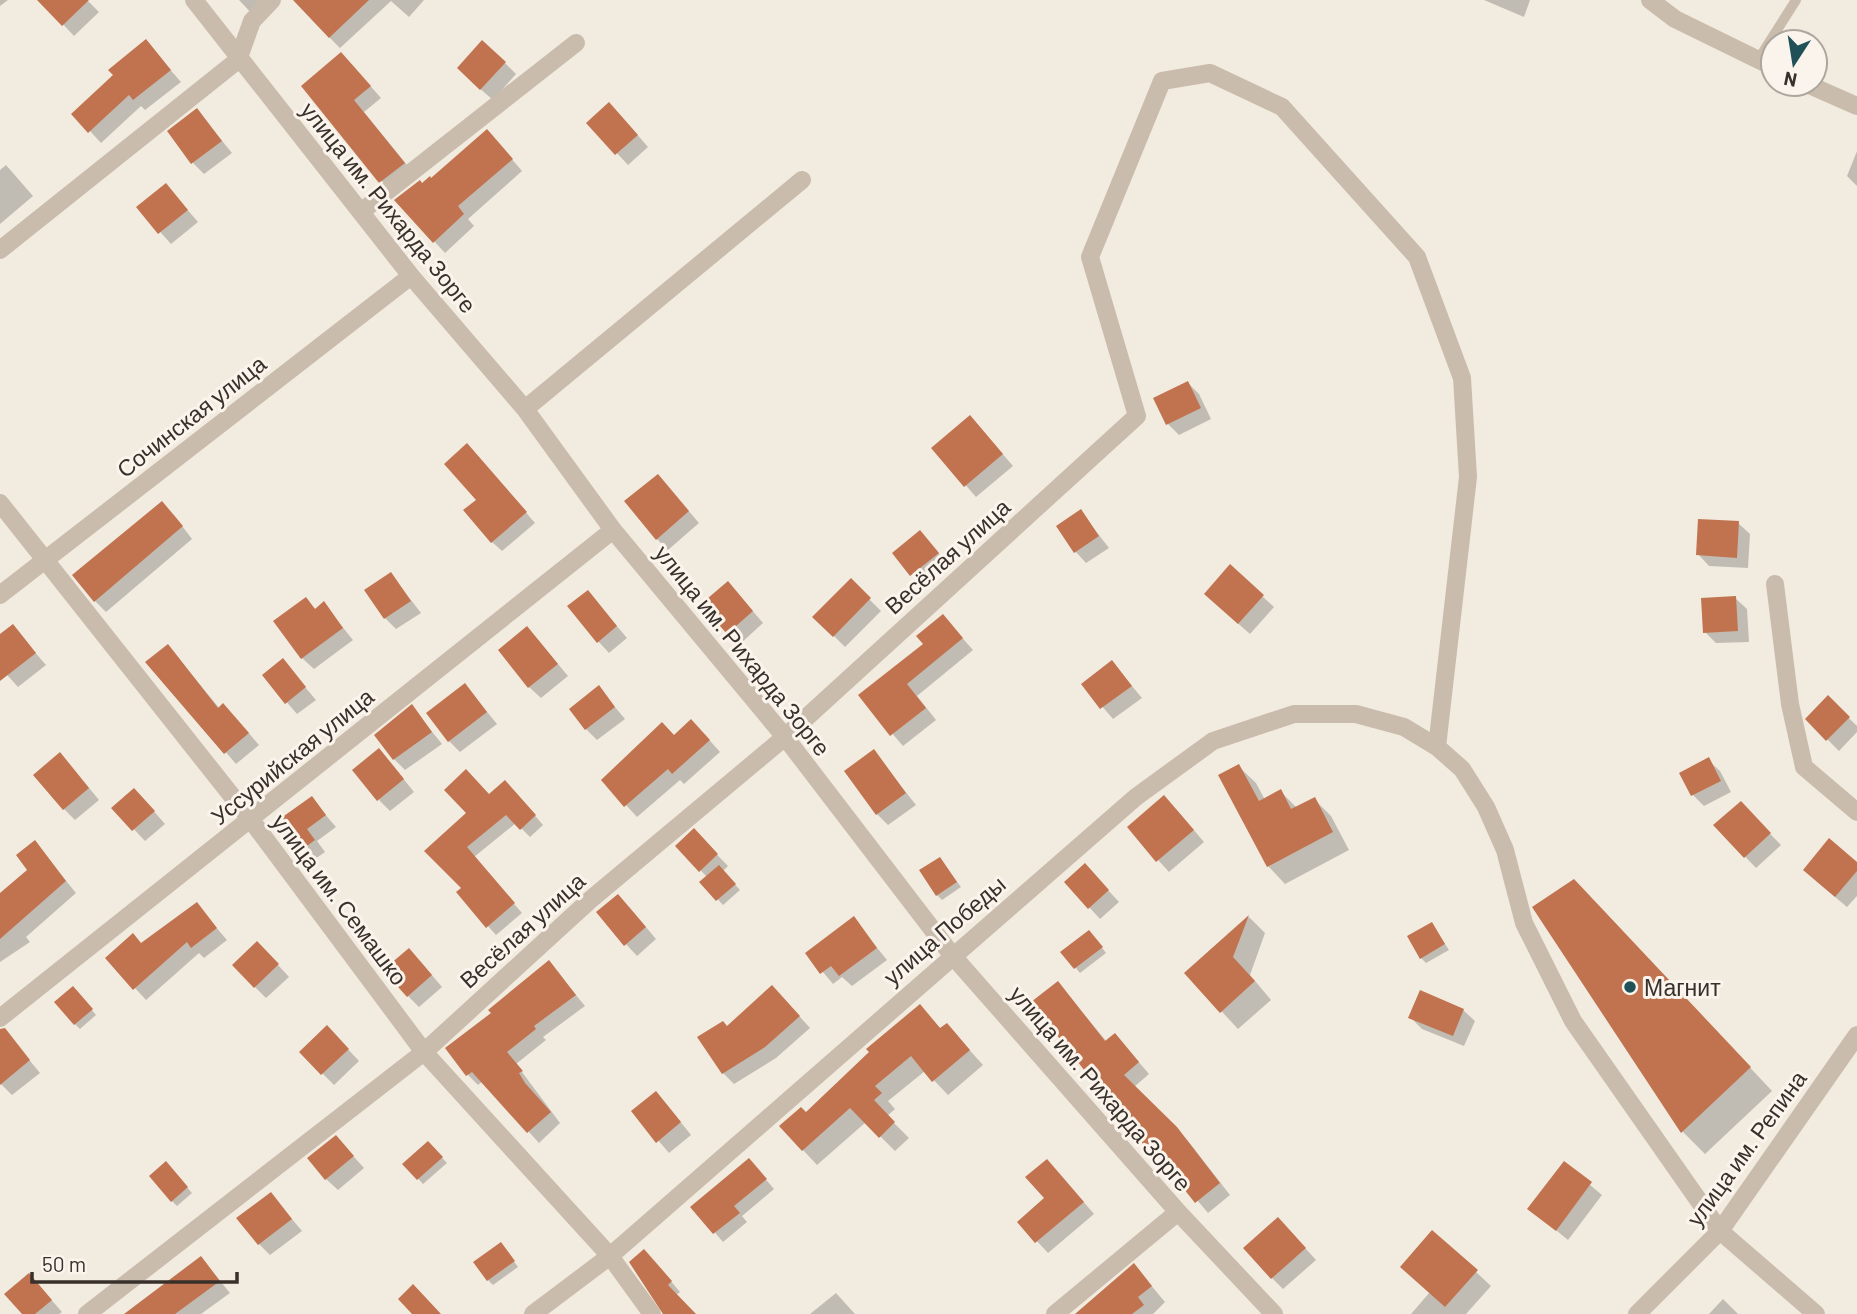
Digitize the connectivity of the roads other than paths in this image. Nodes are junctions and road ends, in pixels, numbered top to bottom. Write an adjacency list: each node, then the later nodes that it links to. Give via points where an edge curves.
1 (194, 0): 7 (street, улица им. Рихарда Зорге)
2 (272, 0): 7 (street, via 252,21)
3 (1650, 0): 8 (street, via 1675,19)
4 (1796, 0): 5 (lane)
5 (1782, 28)
6 (576, 43): 12 (street)
7 (239, 60): 12 (street, улица им. Рихарда Зорге); 13 (street)
8 (1759, 60)
9 (1829, 94): 10 (street)
10 (1857, 106)
11 (802, 180): 15 (street)
12 (362, 211): 14 (street, улица им. Рихарда Зорге)
13 (0, 250)
14 (411, 276): 15 (street, улица им. Рихарда Зорге); 18 (street, Сочинская улица)
15 (525, 409): 17 (street, улица им. Рихарда Зорге)
16 (0, 503): 18 (street, улица им. Семашко)
17 (613, 530): 21 (street, улица им. Рихарда Зорге); 24 (street, Уссурийская улица)
18 (46, 560): 20 (street, Сочинская улица); 24 (street, улица им. Семашко)
19 (1775, 584): 23 (street, via 1790,704 1804,767)
20 (0, 595)
21 (785, 737): 22 (street, Весёлая улица, via 1137,416 1090,257 1162,81 1210,73 1282,107 1417,257 1462,378 1468,477); 25 (street, улица им. Рихарда Зорге); 28 (street, Весёлая улица, via 590,900)
22 (1437, 747): 25 (street, улица Победы, via 1404,727 1356,714 1294,713 1213,741 1136,797); 30 (street, улица Победы, via 1462,769 1486,807 1505,850 1524,923 1573,1021)
23 (1857, 812)
24 (251, 820): 26 (street, Уссурийская улица); 28 (street, улица им. Семашко)
25 (952, 955): 29 (street, улица им. Рихарда Зорге); 31 (street, улица Победы)
26 (0, 1018)
27 (1857, 1035): 30 (street, улица им. Репина)
28 (424, 1052): 31 (street, улица им. Семашко); 32 (street, Весёлая улица)
29 (1178, 1212): 35 (street); 36 (street, улица им. Рихарда Зорге)
30 (1720, 1231): 37 (street, улица им. Репина); 38 (street, улица Победы)
31 (610, 1256): 33 (street, улица Победы); 34 (street, улица им. Семашко)
32 (88, 1314)
33 (533, 1314)
34 (652, 1314)
35 (1055, 1314)
36 (1274, 1314)
37 (1637, 1314)
38 (1816, 1314)

